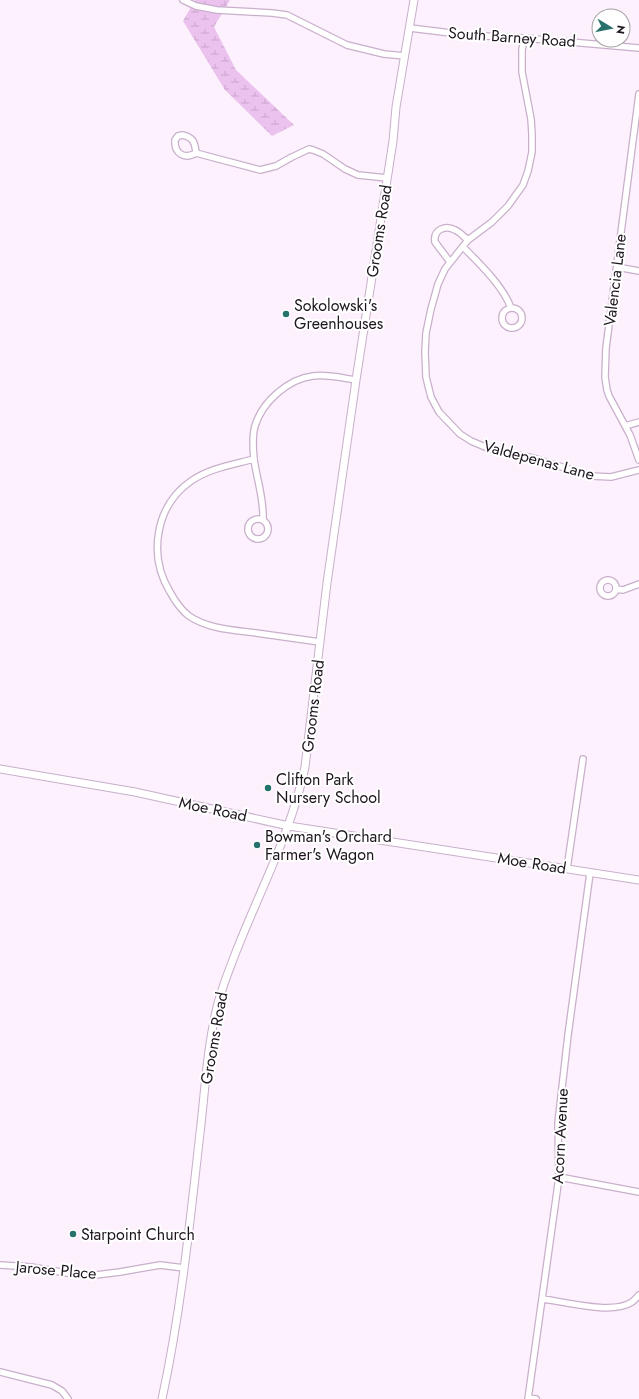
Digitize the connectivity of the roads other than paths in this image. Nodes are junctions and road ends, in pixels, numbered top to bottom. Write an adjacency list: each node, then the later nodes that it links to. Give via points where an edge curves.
1 (183, 0): 6 (street, via 196,6 217,10 287,15 347,45)
2 (414, 0): 3 (street, Grooms Road)
3 (410, 28): 4 (street, South Barney Road); 6 (street, Grooms Road)
4 (524, 38): 5 (street, South Barney Road); 11 (street, Valdepenas Lane, via 522,72 532,134 528,171 523,185 508,206)
5 (639, 48)
6 (405, 56): 10 (street, Grooms Road)
7 (639, 94): 8 (street, Valencia Lane)
8 (637, 127): 14 (street, Valencia Lane)
9 (196, 153): 10 (street, via 260,170 276,166 310,149 323,154 344,169 358,174)
10 (387, 178): 17 (street, Grooms Road)
11 (468, 240): 12 (street, Valdepenas Lane); 13 (street, via 455,229 439,230 435,242)
12 (463, 247): 13 (street, Valdepenas Lane); 16 (street, via 508,299)
13 (450, 262): 22 (street, Valdepenas Lane, via 438,284 431,309 425,352 426,377 431,397 444,417 460,434 490,449 533,458 591,476 611,477)
14 (617, 267): 15 (street); 19 (street, Valencia Lane, via 606,348 605,377 609,396)
15 (639, 270)
16 (511, 308)
17 (356, 380): 20 (street, via 312,376 292,383 278,393 262,410 255,427); 26 (street, Grooms Road)
18 (639, 422): 19 (street)
19 (625, 426): 21 (street, Valencia Lane)
20 (254, 459): 23 (street, via 263,504); 26 (street, via 208,471 190,481 173,499 161,520 158,534 157,548 161,575 179,607 189,616 204,623 222,628)
21 (639, 460)
22 (639, 470)
23 (263, 520)
24 (639, 584): 25 (street, via 623,590)
25 (616, 589)
26 (320, 642): 29 (street, Grooms Road, via 305,767)
27 (584, 759): 30 (street)
28 (0, 769): 29 (street, Moe Road, via 135,792)
29 (289, 826): 30 (street, Moe Road); 36 (street, Grooms Road, via 243,933 217,1006)
30 (567, 869): 31 (street, Moe Road)
31 (590, 873): 32 (street, Moe Road); 33 (street, Acorn Avenue, via 558,1123)
32 (639, 880)
33 (559, 1177): 34 (street); 38 (street, Acorn Avenue)
34 (639, 1192)
35 (0, 1265): 36 (street, Jarose Place, via 31,1266 79,1275 96,1275 160,1265)
36 (184, 1268): 42 (street, Grooms Road, via 173,1350)
37 (639, 1295): 38 (street, via 632,1302 613,1308)
38 (543, 1299): 40 (street, Acorn Avenue)
39 (0, 1372): 41 (street, via 52,1385 62,1391)
40 (528, 1398): 43 (street)
41 (68, 1399)
42 (162, 1399)
43 (536, 1399)

